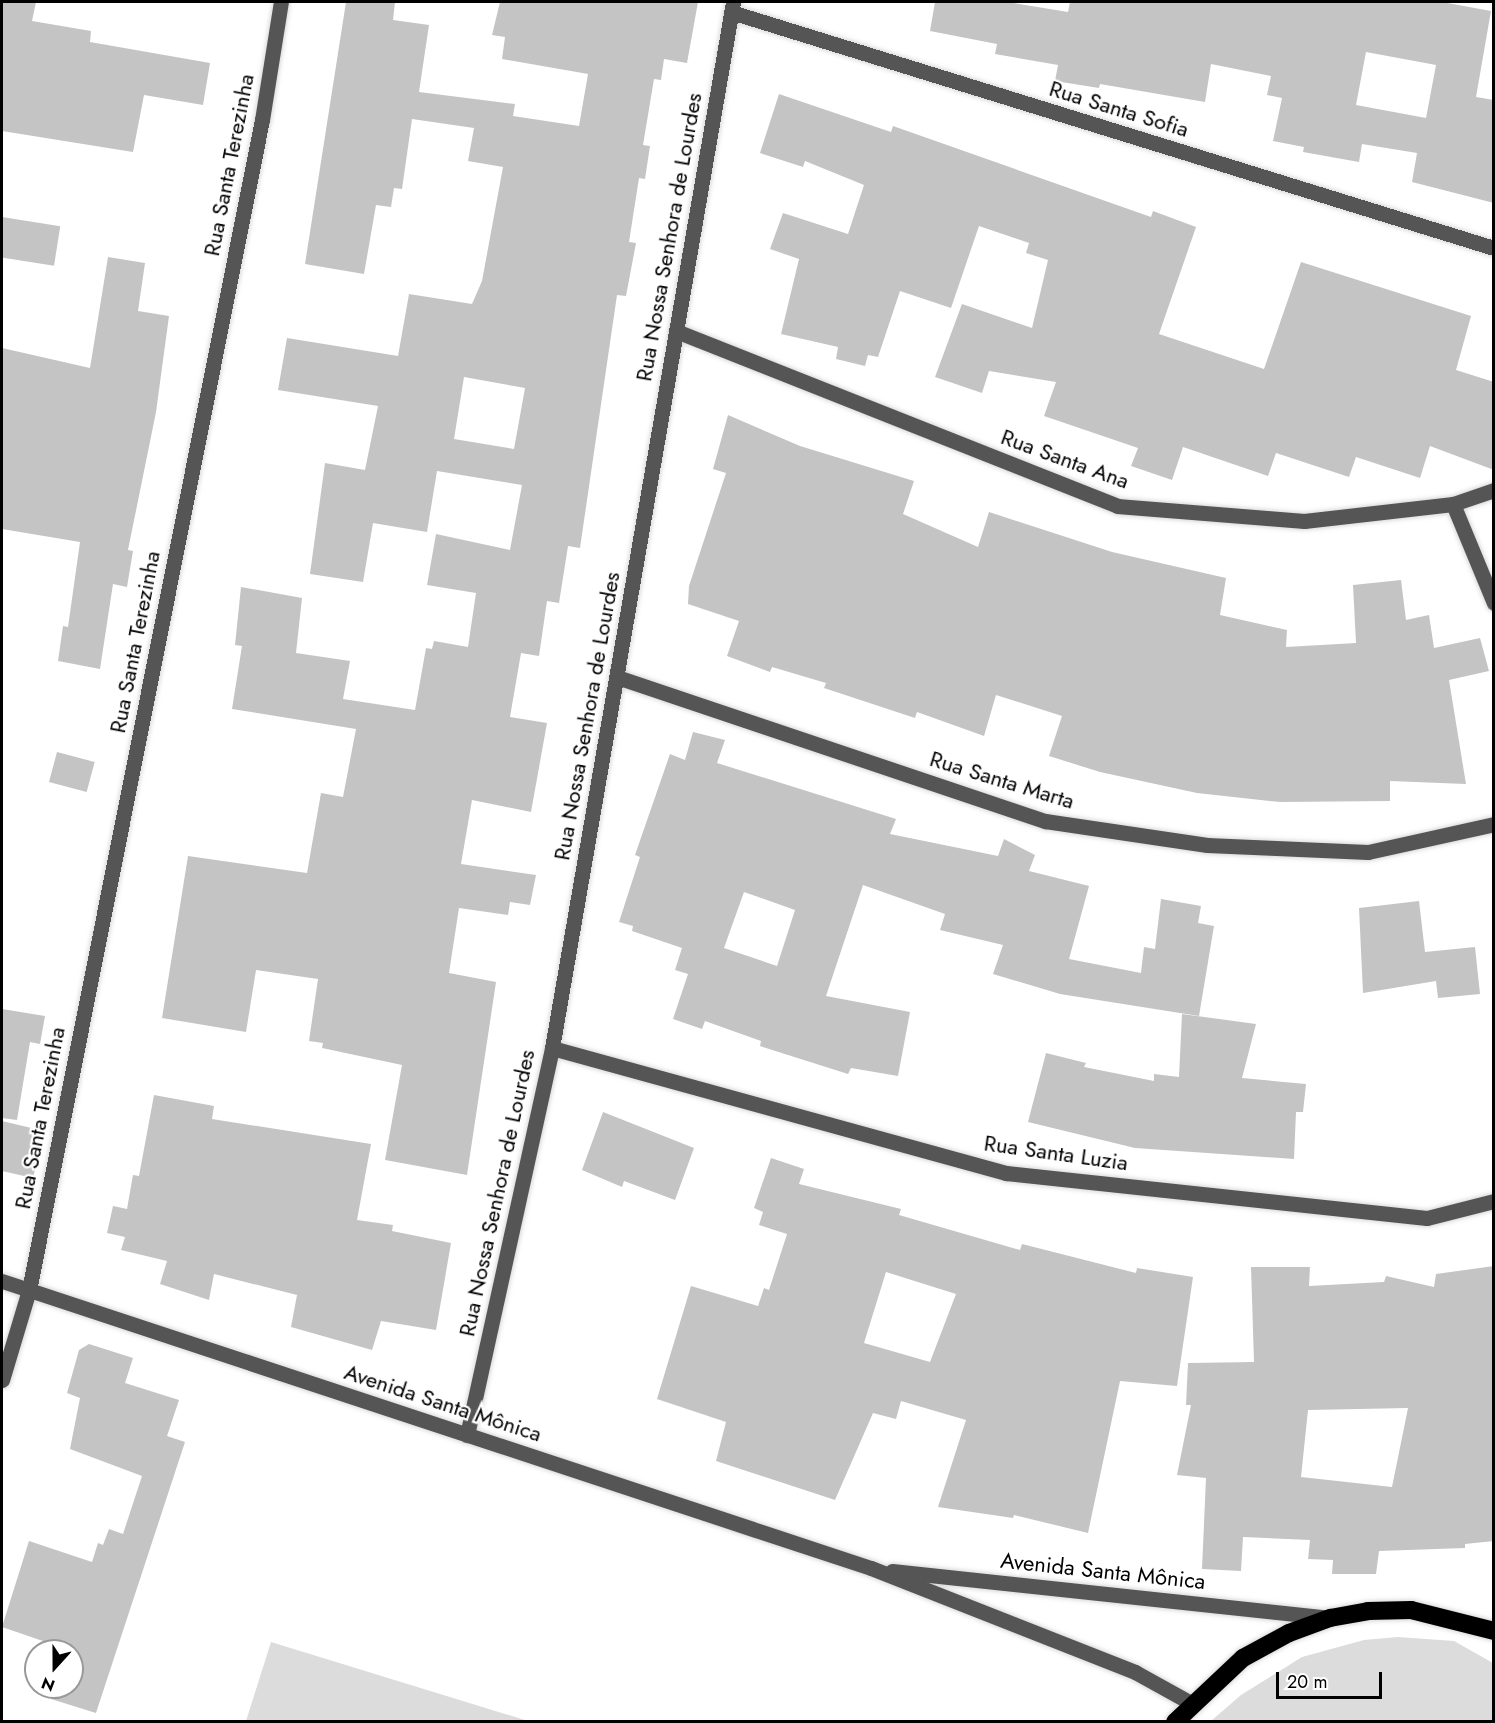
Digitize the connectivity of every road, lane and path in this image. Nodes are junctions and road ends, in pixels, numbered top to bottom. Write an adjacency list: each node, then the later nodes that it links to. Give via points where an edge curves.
1 (281, 2): 13 (street, Rua Santa Terezinha, via 260,131)
2 (732, 7): 3 (street, Rua Santa Sofia); 4 (street, Rua Nossa Senhora de Lourdes)
3 (1494, 248)
4 (676, 331): 6 (street, Rua Santa Ana, via 1117,506 1304,521); 8 (street, Rua Nossa Senhora de Lourdes)
5 (1494, 490): 6 (street, Rua Santa Ana)
6 (1453, 504): 7 (street)
7 (1494, 603)
8 (617, 677): 9 (street, Rua Santa Marta, via 1045,821 1208,845 1368,852); 10 (street, Rua Nossa Senhora de Lourdes)
9 (1494, 824)
10 (552, 1048): 11 (street, Rua Santa Luzia, via 1006,1173 1427,1218); 15 (street, Rua Nossa Senhora de Lourdes)
11 (1494, 1201)
12 (2, 1281): 13 (street, Avenida Santa Mônica)
13 (29, 1290): 14 (street, Rua Santa Terezinha); 15 (street, Avenida Santa Mônica)
14 (2, 1380)
15 (467, 1435): 16 (street, Avenida Santa Mônica)
16 (871, 1568): 17 (street, Avenida Santa Mônica); 19 (street, Avenida Santa Mônica, via 1135,1672)
17 (1330, 1618): 18 (highway, via 1368,1611 1411,1610); 19 (highway, via 1253,1653)
18 (1494, 1630)
19 (1191, 1703): 20 (highway)
20 (1175, 1722)

